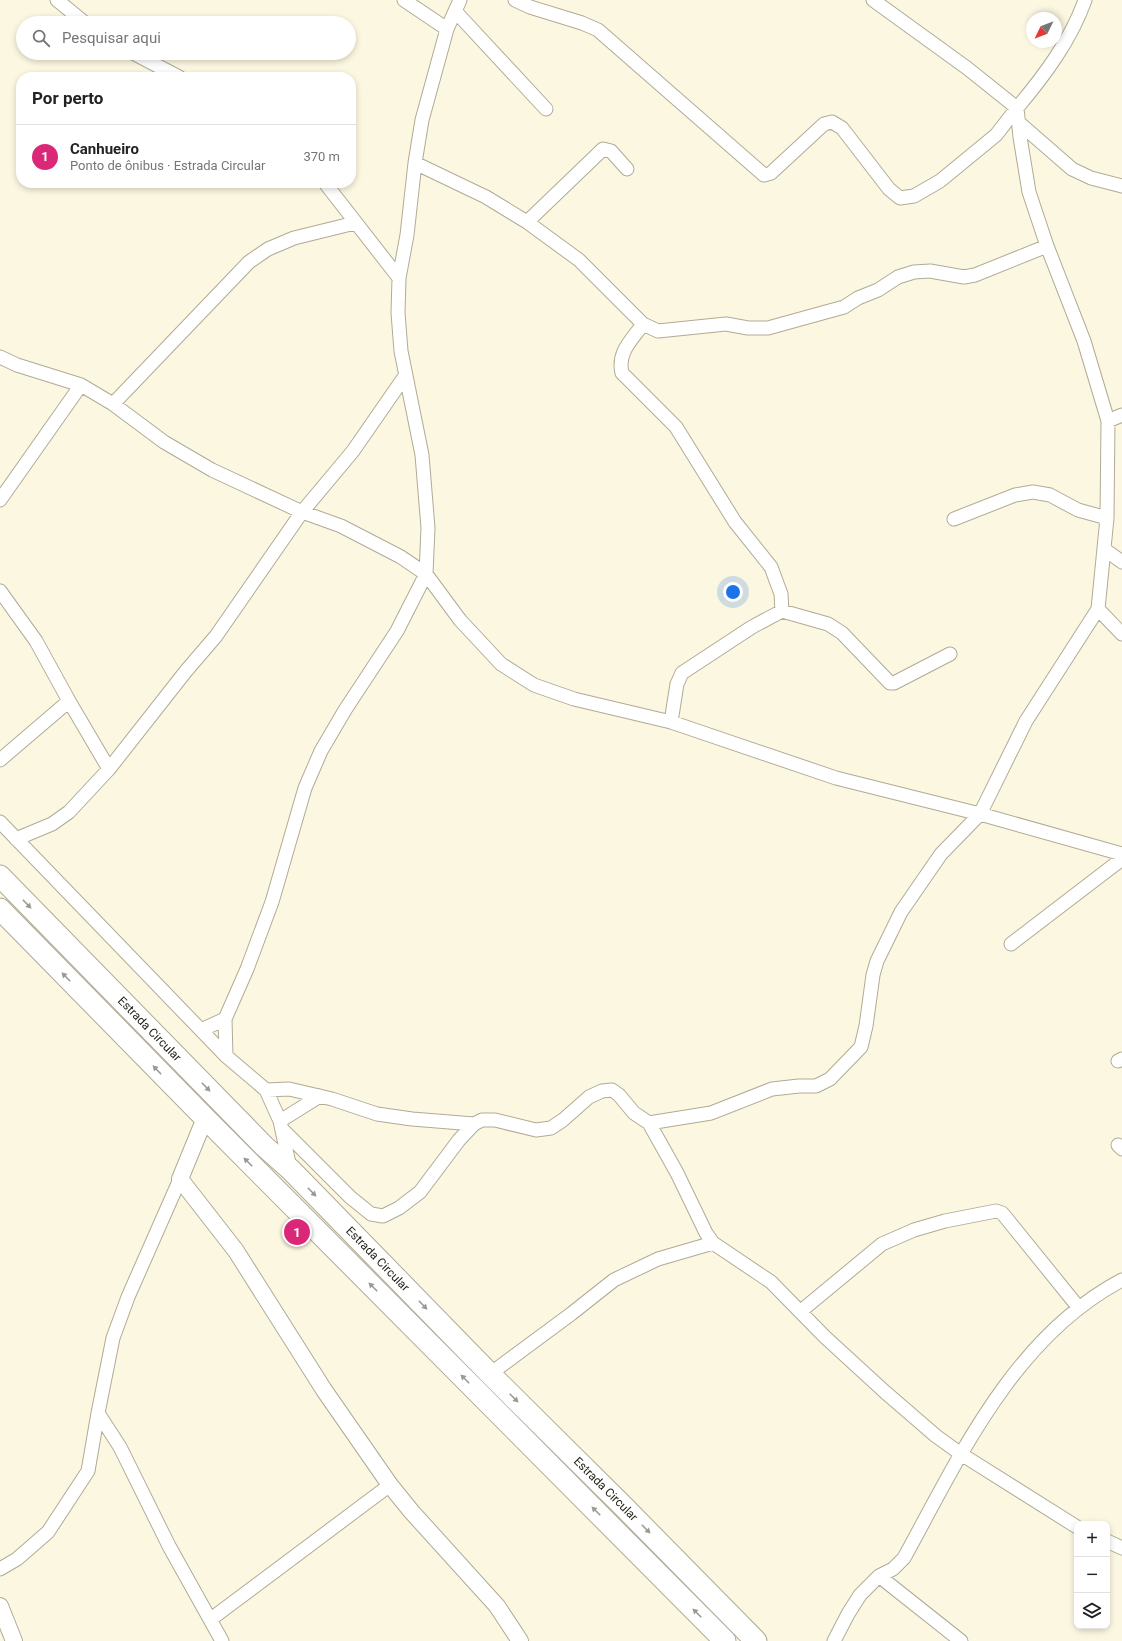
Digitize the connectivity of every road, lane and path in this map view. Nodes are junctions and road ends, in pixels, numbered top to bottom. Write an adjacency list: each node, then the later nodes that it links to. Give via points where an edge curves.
1 (57, 0): 7 (street)
2 (404, 0): 8 (street)
3 (515, 0): 14 (street, via 530,8 598,30 764,175 770,174 824,124 832,122 842,128 889,189 900,198 914,196 940,181)
4 (873, 0): 11 (street)
5 (1085, 0): 11 (street, via 1065,42)
6 (457, 5): 8 (street); 12 (street)
7 (76, 16)
8 (447, 29): 16 (street, via 422,120)
9 (146, 60): 10 (street)
10 (169, 72)
11 (1017, 108): 13 (street); 14 (street)
12 (546, 109)
13 (1018, 122): 15 (street); 18 (street, via 1072,169 1091,178)
14 (996, 136): 15 (street)
15 (1020, 137): 22 (street, via 1029,192)
16 (415, 163): 20 (street, via 486,197); 23 (street, via 408,235)
17 (626, 169): 20 (street, via 611,151 603,149)
18 (1122, 186)
19 (329, 188): 21 (street)
20 (527, 222): 24 (street, via 579,260)
21 (355, 223): 23 (street); 28 (street, via 294,238 268,249 249,262)
22 (1047, 246): 24 (street, via 975,275 964,277 930,271 908,274 844,307 768,328 726,324 658,331); 30 (street, via 1084,341)
23 (399, 278): 26 (street, via 398,312)
24 (643, 324): 40 (street, via 621,354 622,372 676,427 735,522 771,567 781,594)
25 (0, 357): 27 (street, via 17,365)
26 (405, 376): 32 (street, via 353,451); 37 (street, via 422,455 428,528)
27 (81, 385): 28 (street); 31 (street)
28 (113, 404): 32 (street, via 164,442 212,470)
29 (1122, 415): 30 (street)
30 (1108, 421): 33 (street)
31 (0, 500)
32 (302, 512): 37 (street, via 341,526 401,557); 46 (street, via 216,636)
33 (1107, 518): 34 (street, via 1078,510 1050,495 1034,492 1015,496); 35 (street)
34 (954, 519)
35 (1104, 550): 36 (street); 39 (street)
36 (1122, 562)
37 (426, 574): 44 (street, via 460,620 501,664 534,685 574,699); 55 (street, via 397,632 321,751 305,788 272,902)
38 (0, 591): 43 (street, via 36,641)
39 (1098, 609): 41 (street); 47 (street, via 1026,721)
40 (782, 611): 42 (street, via 828,624 842,633 890,683); 44 (street, via 752,627 682,673 677,684)
41 (1122, 634)
42 (950, 654)
43 (69, 701): 45 (street); 46 (street)
44 (671, 722): 47 (street, via 836,778)
45 (0, 760)
46 (110, 769): 49 (street, via 69,812 52,824)
47 (980, 814): 50 (street); 61 (street, via 941,854 901,912 873,975 861,1047 830,1079 816,1086 772,1089 711,1113)
48 (0, 822): 49 (street)
49 (16, 839): 56 (street)
50 (1122, 854)
51 (1122, 859): 54 (street)
52 (0, 876): 64 (main road, Estrada Circular, one-way to 64, via 264,1146)
53 (0, 909): 60 (main road, Estrada Circular, one-way to 53)
54 (1011, 944)
55 (225, 1019): 56 (street); 57 (street)
56 (201, 1030): 57 (street)
57 (226, 1056): 58 (street)
58 (266, 1090): 59 (street, via 289,1089); 63 (street)
59 (320, 1096): 62 (street, via 377,1114); 63 (street)
60 (205, 1118): 65 (street); 84 (main road, Estrada Circular, one-way to 60)
61 (649, 1123): 62 (street, via 634,1113 620,1095 612,1090 589,1097 551,1128 536,1130 495,1120 482,1120); 66 (street)
62 (474, 1124): 63 (street, via 420,1192 400,1208 383,1216 371,1214 350,1197)
63 (281, 1125): 64 (street)
64 (291, 1170): 70 (main road, Estrada Circular, one-way to 70)
65 (180, 1179): 71 (street, via 128,1297 113,1338); 73 (street, via 236,1250 324,1390)
66 (713, 1243): 69 (street, via 771,1282); 70 (street, via 658,1259 614,1280)
67 (1122, 1280): 68 (street)
68 (1078, 1308): 69 (street, via 1002,1213 996,1211 914,1230 882,1244); 72 (street, via 1037,1346 998,1394)
69 (800, 1311): 72 (street, via 885,1392)
70 (490, 1374): 85 (main road, Estrada Circular, one-way to 85)
71 (98, 1413): 77 (street, via 88,1471 48,1532 17,1559); 80 (street, via 120,1447 169,1546)
72 (961, 1454): 74 (street); 78 (street, via 904,1558 894,1569)
73 (390, 1485): 80 (street); 83 (street, via 497,1606)
74 (1074, 1525)
75 (1110, 1542): 76 (street)
76 (1122, 1548)
77 (0, 1569)
78 (879, 1576): 86 (street, via 860,1595); 87 (street)
79 (0, 1606): 81 (street)
80 (211, 1619): 82 (street)
81 (14, 1641)
82 (222, 1641)
83 (520, 1641)
84 (725, 1641)
85 (756, 1641)
86 (834, 1641)
87 (961, 1641)

